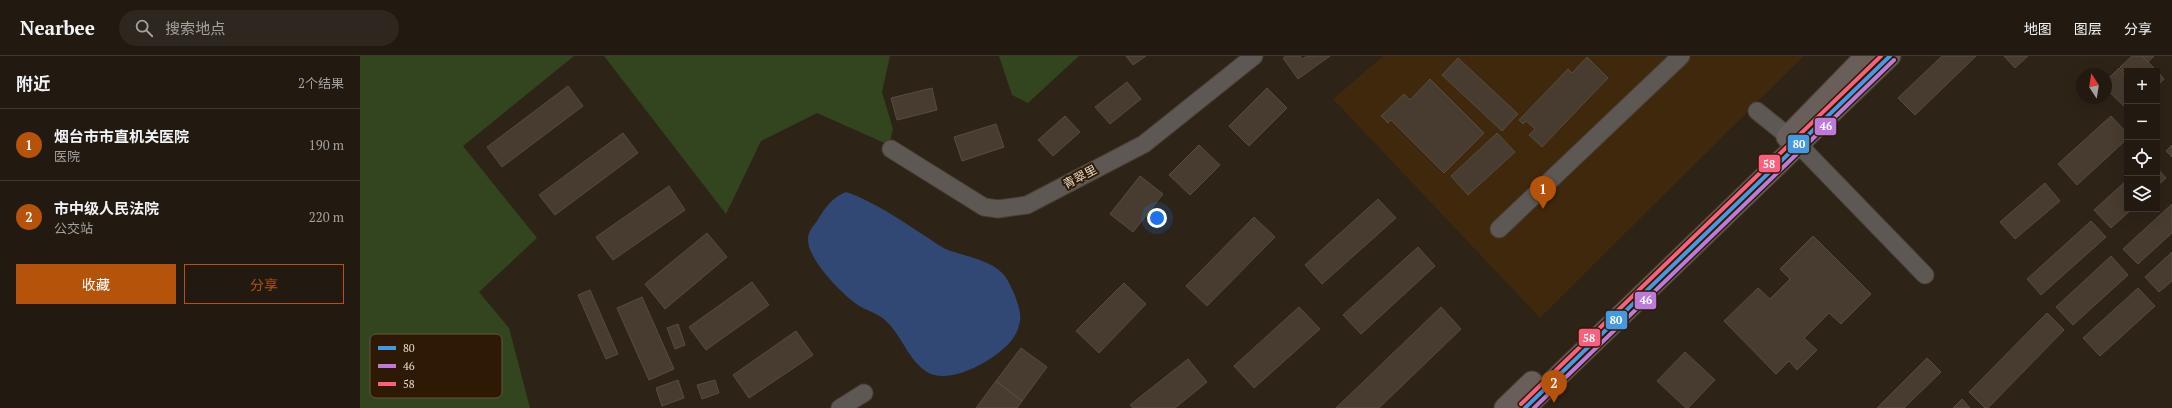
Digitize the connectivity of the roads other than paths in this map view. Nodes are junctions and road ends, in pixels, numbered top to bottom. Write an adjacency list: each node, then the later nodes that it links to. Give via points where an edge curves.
1 (1254, 56): 7 (street, 青翠里, via 1144,144 1027,205 998,209 984,206)
2 (1681, 56): 8 (street)
3 (1866, 56): 6 (main road)
4 (1890, 56): 6 (main road)
5 (1758, 111): 6 (street)
6 (1794, 140): 9 (street); 12 (main road); 13 (main road)
7 (891, 149)
8 (1499, 229)
9 (1925, 276)
10 (864, 393): 11 (street)
11 (840, 408)
12 (1505, 408)
13 (1525, 408)

